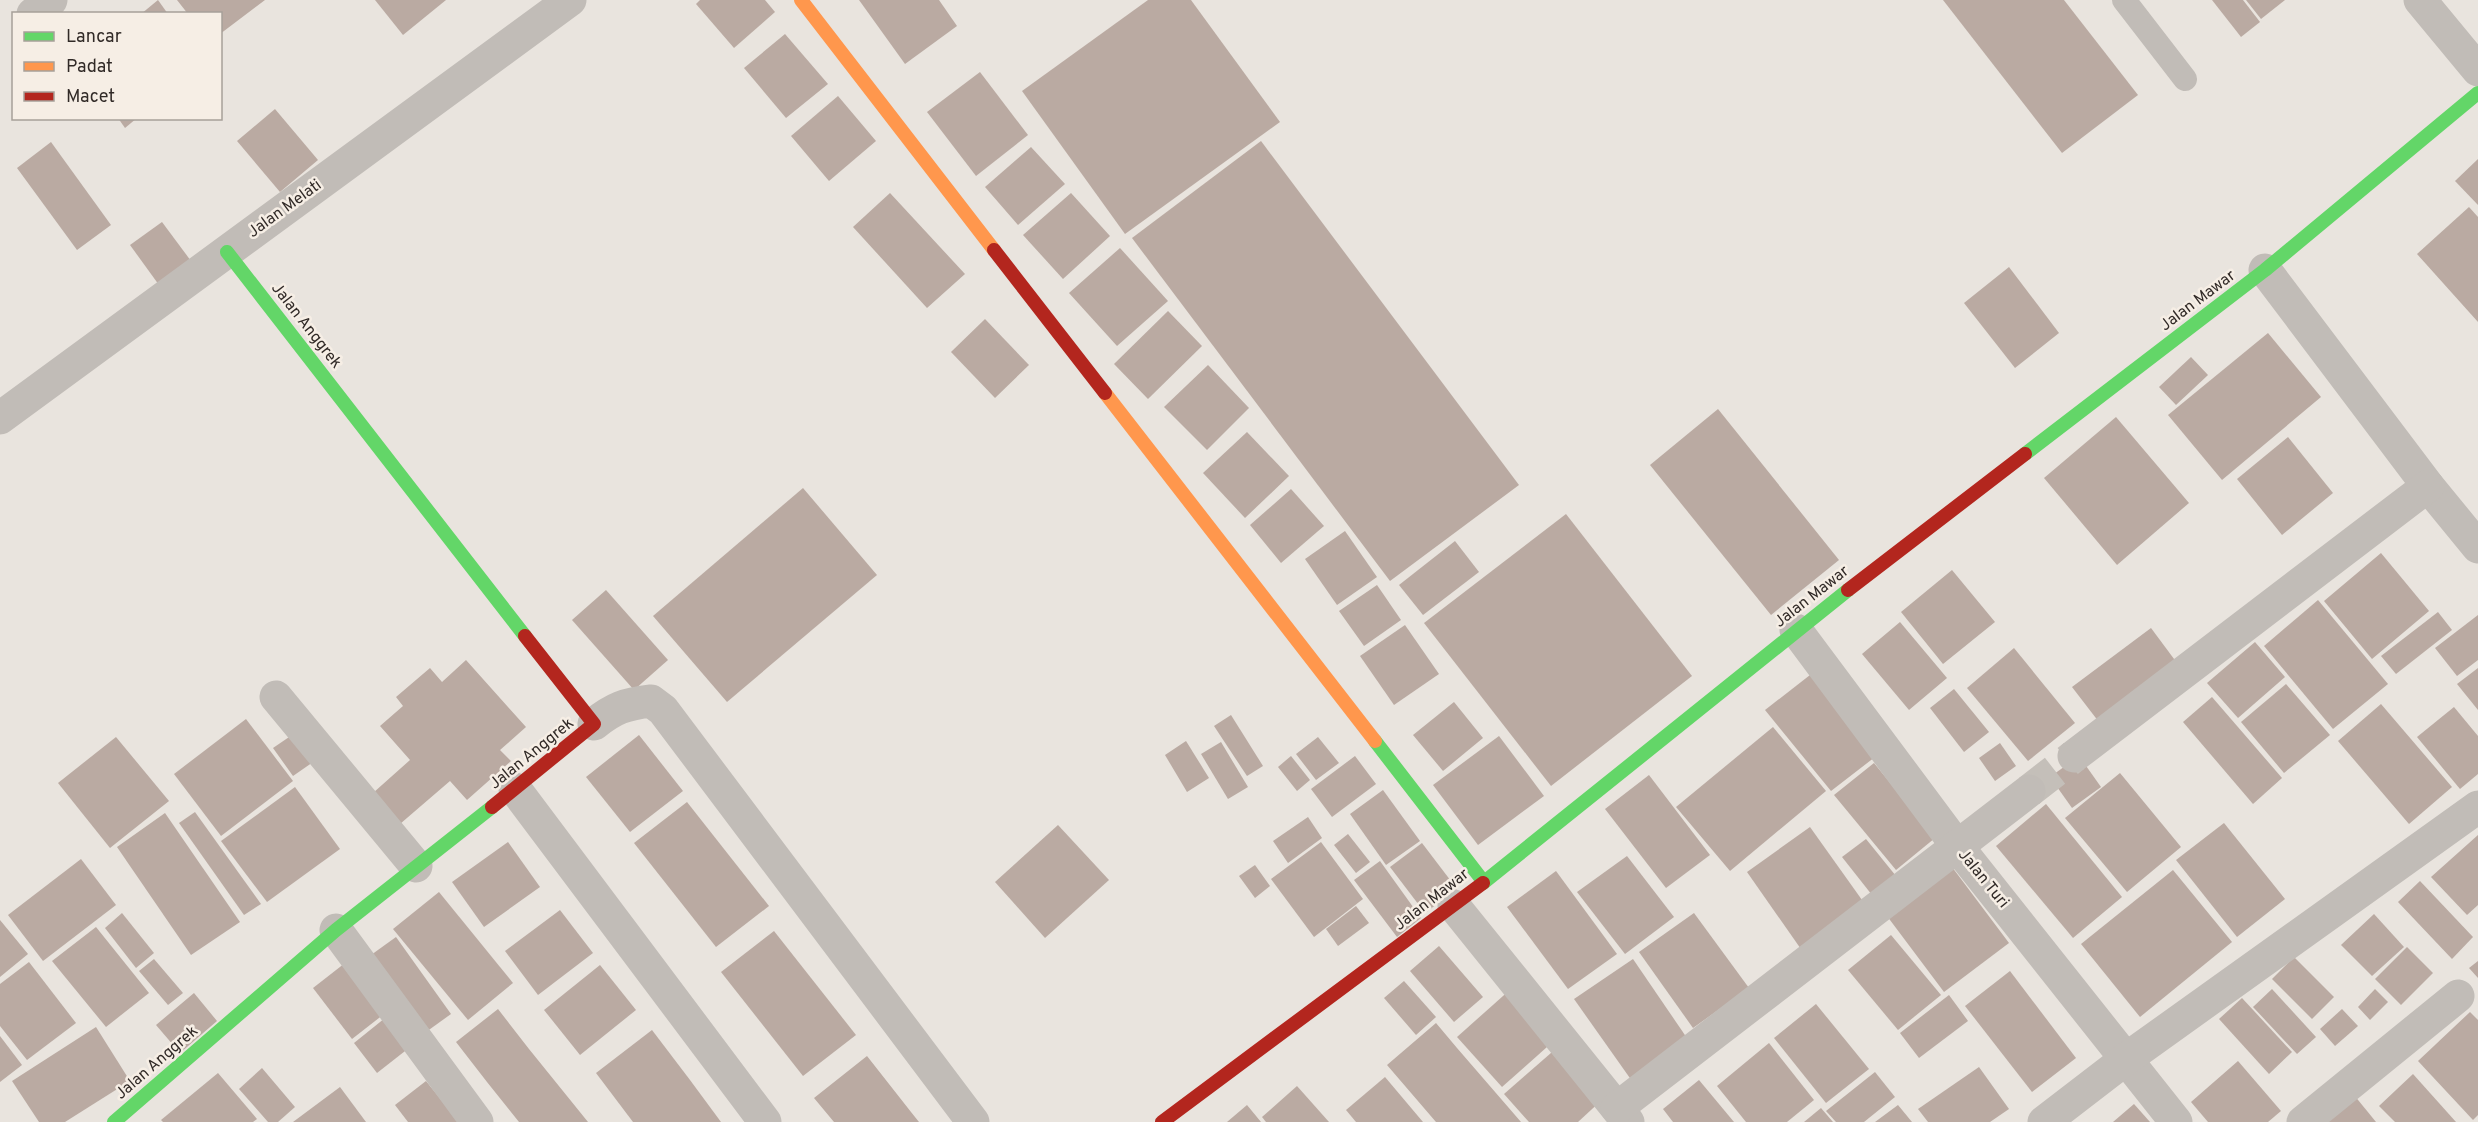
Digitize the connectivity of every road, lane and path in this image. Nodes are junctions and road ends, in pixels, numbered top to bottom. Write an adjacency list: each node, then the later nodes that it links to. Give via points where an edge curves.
1 (51, 0): 6 (street)
2 (570, 0): 10 (street, Jalan Melati)
3 (801, 0): 24 (street)
4 (2124, 0): 8 (lane)
5 (2420, 0): 7 (street)
6 (36, 12)
7 (2478, 70)
8 (2185, 79)
9 (2478, 93): 11 (street, Jalan Mawar)
10 (227, 252): 12 (street, Jalan Melati); 17 (street, Jalan Anggrek)
11 (2265, 270): 13 (street); 15 (street, Jalan Mawar)
12 (0, 418)
13 (2428, 486): 14 (street); 18 (street)
14 (2478, 547)
15 (1796, 630): 22 (street, Jalan Turi); 24 (street, Jalan Mawar)
16 (276, 698): 23 (street)
17 (594, 724): 19 (street, Jalan Anggrek); 33 (street, via 611,710 631,703 651,701 663,710)
18 (2074, 756)
19 (516, 789): 23 (street, Jalan Anggrek); 32 (street)
20 (2029, 791): 22 (street)
21 (2476, 811): 28 (street)
22 (1957, 846): 28 (street, Jalan Turi); 29 (street)
23 (416, 866): 26 (street, Jalan Anggrek)
24 (1483, 881): 25 (street, Jalan Mawar)
25 (1454, 906): 29 (street); 34 (street, Jalan Mawar)
26 (336, 930): 30 (street, Jalan Anggrek); 31 (street)
27 (2458, 996): 37 (street)
28 (2126, 1059): 35 (street); 36 (street, Jalan Turi)
29 (1623, 1115)
30 (114, 1122)
31 (477, 1122)
32 (765, 1122)
33 (973, 1122)
34 (1162, 1122)
35 (2044, 1122)
36 (2176, 1122)
37 (2303, 1122)

